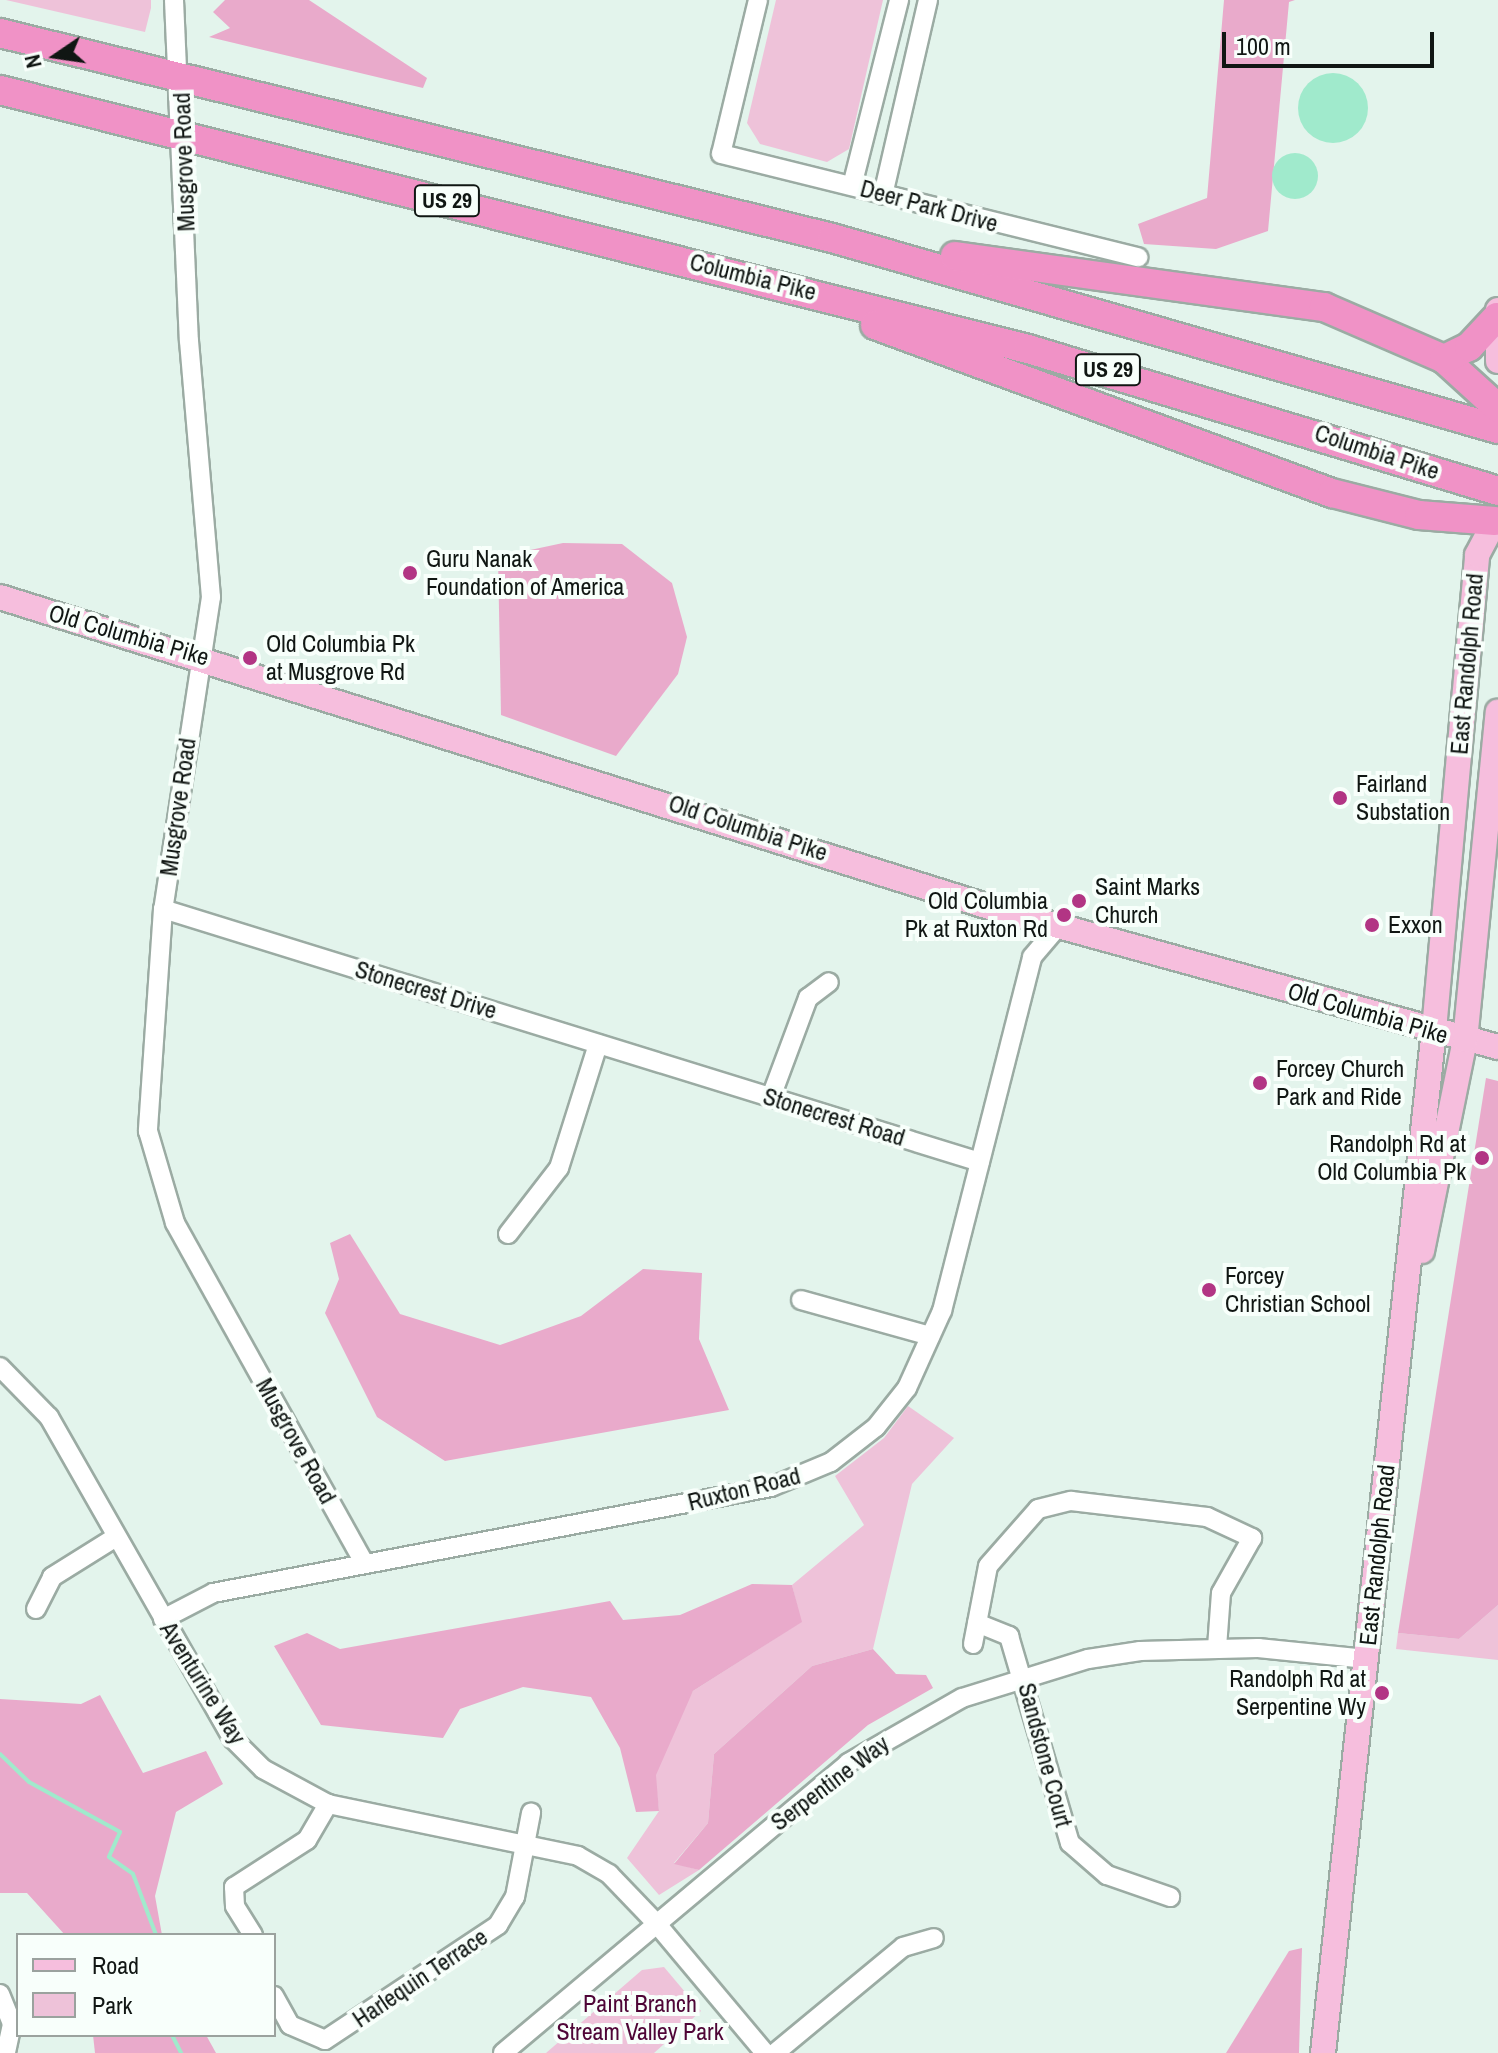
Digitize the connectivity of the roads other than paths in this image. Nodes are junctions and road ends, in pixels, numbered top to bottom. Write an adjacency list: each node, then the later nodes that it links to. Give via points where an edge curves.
1 (174, 0): 6 (street, Musgrove Road)
2 (758, 0): 9 (street, Deer Park Drive, via 721,154)
3 (899, 0): 9 (street)
4 (928, 0): 10 (street)
5 (0, 33): 6 (highway, US 29)
6 (181, 78): 8 (street, Musgrove Road); 11 (highway, US 29)
7 (0, 90): 8 (highway, Columbia Pike / US 29)
8 (183, 136): 13 (highway, Columbia Pike / US 29); 22 (street, Musgrove Road, via 189,341 211,597)
9 (852, 186): 10 (street, Deer Park Drive)
10 (883, 195): 12 (street, Deer Park Drive)
11 (832, 238): 16 (highway, via 1286,298 1361,320); 19 (highway, US 29)
12 (1138, 257)
13 (712, 266): 20 (highway, Columbia Pike / US 29, via 1141,379); 20 (highway, via 1332,493 1419,515)
14 (1498, 310): 15 (main road)
15 (1497, 317): 16 (highway, via 1469,347); 17 (main road)
16 (1444, 359): 18 (highway)
17 (1498, 361)
18 (1490, 400)
19 (1498, 429)
20 (1497, 509): 27 (main road, East Randolph Road, via 1477,555)
21 (0, 597): 22 (main road, Old Columbia Pike)
22 (201, 655): 24 (street, Musgrove Road); 25 (main road, Old Columbia Pike, via 986,906)
23 (1498, 712): 28 (main road, East Randolph Road)
24 (163, 909): 29 (street, Stonecrest Drive); 40 (street, Musgrove Road, via 146,1098 157,1177 175,1223)
25 (1061, 923): 27 (main road, Old Columbia Pike); 33 (street, Ruxton Road, via 1032,957)
26 (829, 982): 32 (street, via 808,998)
27 (1434, 1030): 28 (main road, Old Columbia Pike); 37 (main road, East Randolph Road)
28 (1465, 1040): 30 (main road, Old Columbia Pike); 37 (main road, East Randolph Road)
29 (598, 1044): 31 (street, Stonecrest Drive); 34 (street, via 550,1187)
30 (1498, 1047)
31 (689, 1070): 32 (street, Stonecrest Road)
32 (771, 1097): 33 (street, Stonecrest Road)
33 (980, 1162): 36 (street, Ruxton Road)
34 (508, 1234)
35 (801, 1300): 36 (street)
36 (930, 1336): 40 (street, Ruxton Road, via 907,1388 876,1427 807,1474 695,1503)
37 (1400, 1342): 46 (main road, East Randolph Road)
38 (0, 1367): 39 (street, Aventurine Way, via 49,1417)
39 (116, 1537): 41 (street, via 52,1577); 42 (street, Aventurine Way)
40 (364, 1562): 42 (street, Ruxton Road, via 213,1593)
41 (36, 1609)
42 (163, 1619): 48 (street, Aventurine Way, via 233,1739 263,1769)
43 (977, 1623): 44 (street); 45 (street, via 988,1566 1038,1509 1071,1501 1207,1517 1252,1538 1221,1593); 47 (street, Sandstone Court, via 1009,1636)
44 (973, 1644)
45 (1217, 1648): 46 (street, Serpentine Way); 47 (street, Serpentine Way, via 1088,1659)
46 (1366, 1659): 61 (main road, East Randolph Road)
47 (1024, 1677): 51 (street, Sandstone Court, via 1070,1843 1107,1875); 52 (street, Serpentine Way, via 962,1698 848,1763)
48 (328, 1804): 50 (street, Aventurine Way); 53 (street, via 307,1840 234,1887 235,1906)
49 (531, 1813): 50 (street)
50 (524, 1840): 52 (street, Aventurine Way, via 578,1856 609,1874); 56 (street, Harlequin Terrace, via 515,1897 498,1925 360,2020 325,2040 290,2025)
51 (1170, 1897)
52 (656, 1923): 58 (street, Serpentine Way); 59 (street, Aventurine Way)
53 (252, 1933)
54 (934, 1938): 60 (street, via 903,1947)
55 (0, 1994): 57 (street, via 12,2024)
56 (276, 2000)
57 (6, 2053)
58 (503, 2053)
59 (765, 2053)
60 (775, 2053)
61 (1323, 2053)

